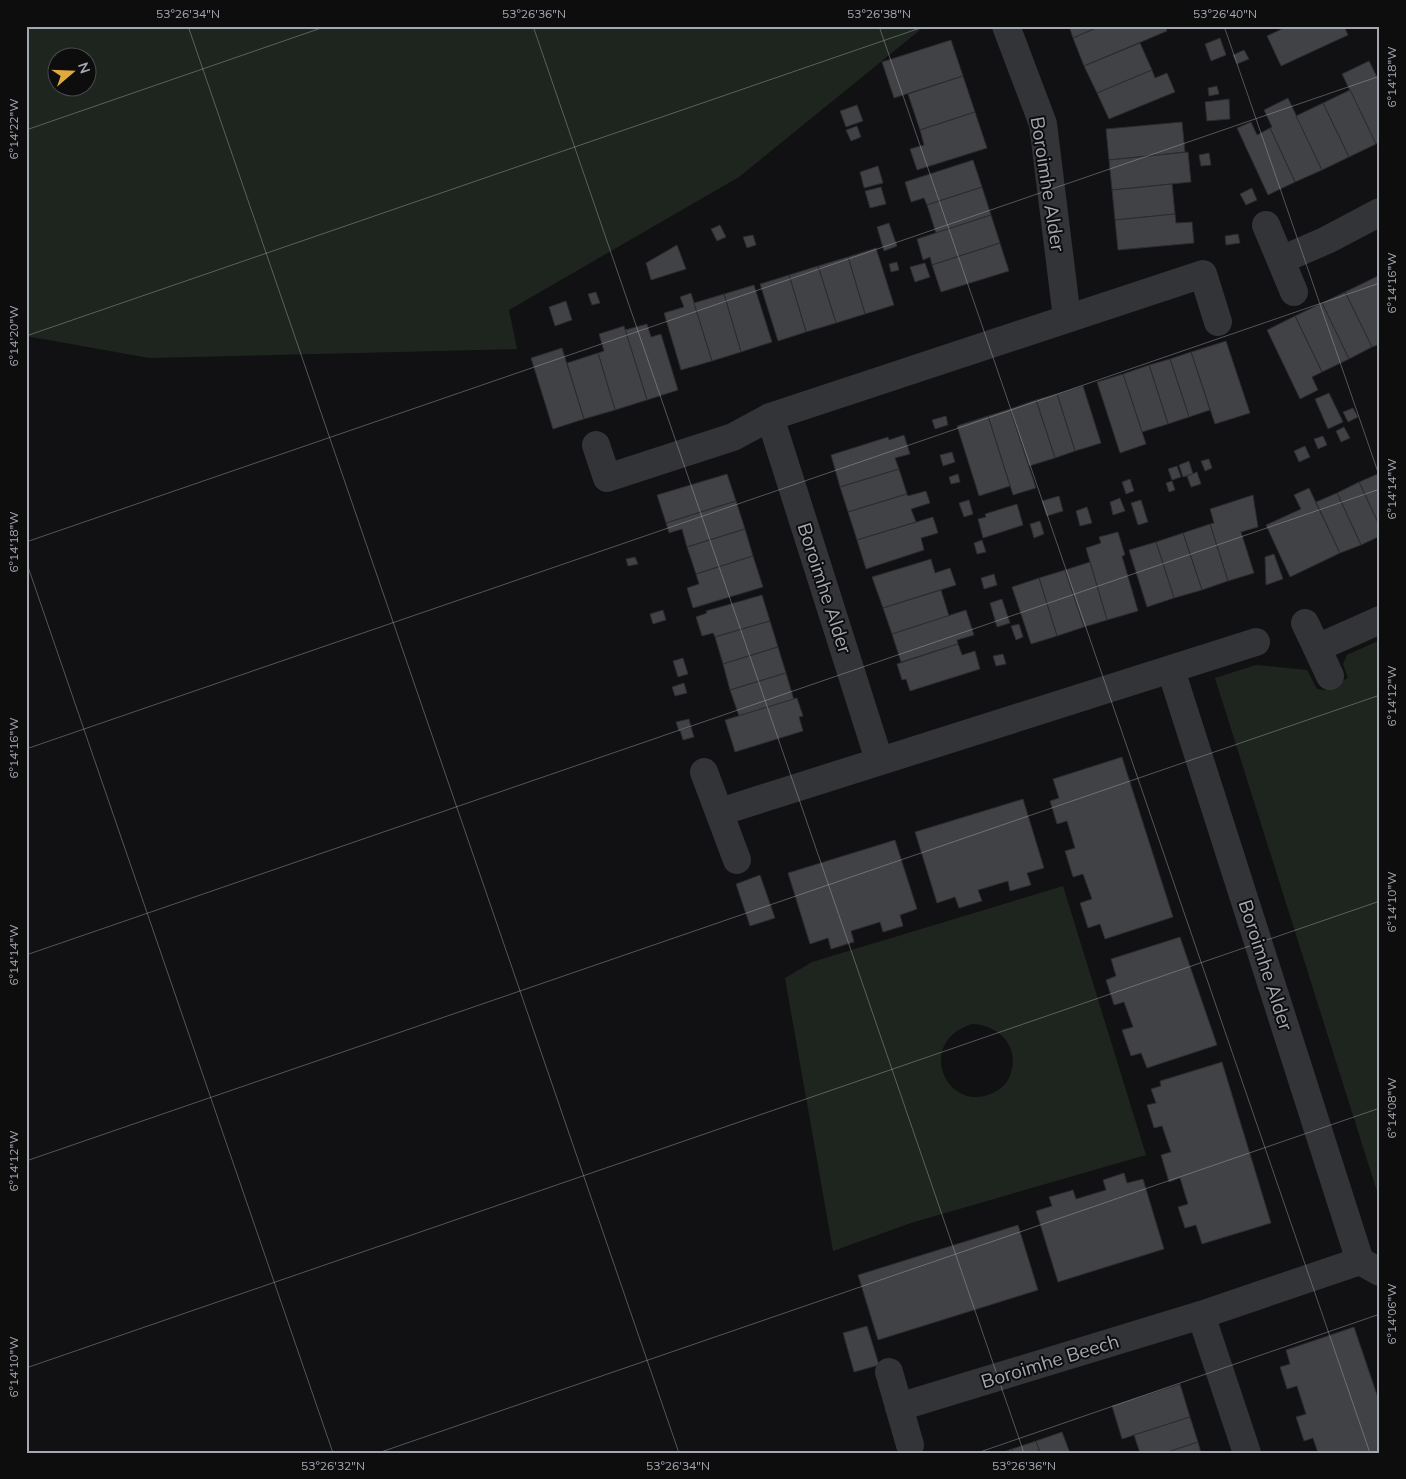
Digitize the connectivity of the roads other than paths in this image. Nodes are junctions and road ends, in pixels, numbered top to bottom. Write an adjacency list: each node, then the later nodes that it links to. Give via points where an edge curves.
1 (1006, 26): 6 (street, Boroimhe Alder, via 1043,124)
2 (1380, 212): 4 (street)
3 (1266, 225): 4 (street)
4 (1281, 260): 5 (street)
5 (1294, 292)
6 (1067, 318): 7 (street, via 1204,274); 8 (street)
7 (1218, 322)
8 (770, 417): 9 (street, via 733,437 607,478); 16 (street, Boroimhe Alder)
9 (596, 445)
10 (1380, 620): 13 (street)
11 (1305, 623): 13 (street)
12 (1256, 642): 14 (street)
13 (1317, 648): 15 (street)
14 (1171, 670): 16 (street); 20 (street, Boroimhe Alder)
15 (1330, 676)
16 (879, 760): 18 (street)
17 (704, 772): 18 (street)
18 (720, 812): 19 (street)
19 (737, 860)
20 (1370, 1266): 21 (street, Boroimhe Beech)
21 (1201, 1315): 23 (street, Boroimhe Beech); 25 (street)
22 (889, 1372): 23 (street)
23 (899, 1408): 24 (street)
24 (910, 1445)
25 (1247, 1453)

